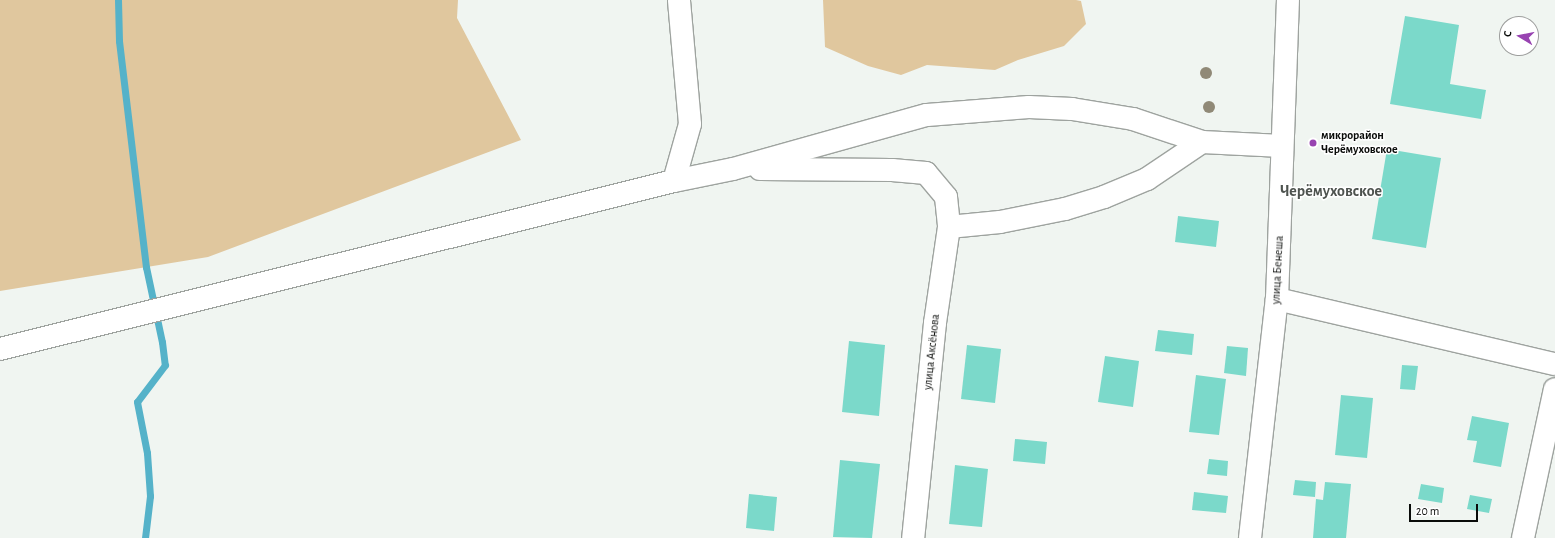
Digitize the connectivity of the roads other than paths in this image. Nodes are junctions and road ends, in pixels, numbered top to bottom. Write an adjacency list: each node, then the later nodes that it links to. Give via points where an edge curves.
1 (680, 0): 6 (street, via 690,124)
2 (1288, 0): 4 (street, улица Бенеша)
3 (1202, 142): 4 (street); 5 (street, via 1133,119 1072,109 1029,107 927,115); 7 (street, via 1147,179 1104,197 1065,209 1000,222)
4 (1282, 146): 8 (street, улица Бенеша)
5 (733, 169): 6 (street); 7 (street, улица Аксёнова, via 892,170 926,173 946,197)
6 (674, 181): 9 (street)
7 (949, 227): 12 (street, улица Аксёнова, via 935,323)
8 (1277, 298): 10 (street); 13 (street, улица Бенеша)
9 (0, 349)
10 (1555, 364)
11 (1555, 389): 14 (street)
12 (913, 538)
13 (1250, 538)
14 (1524, 538)

